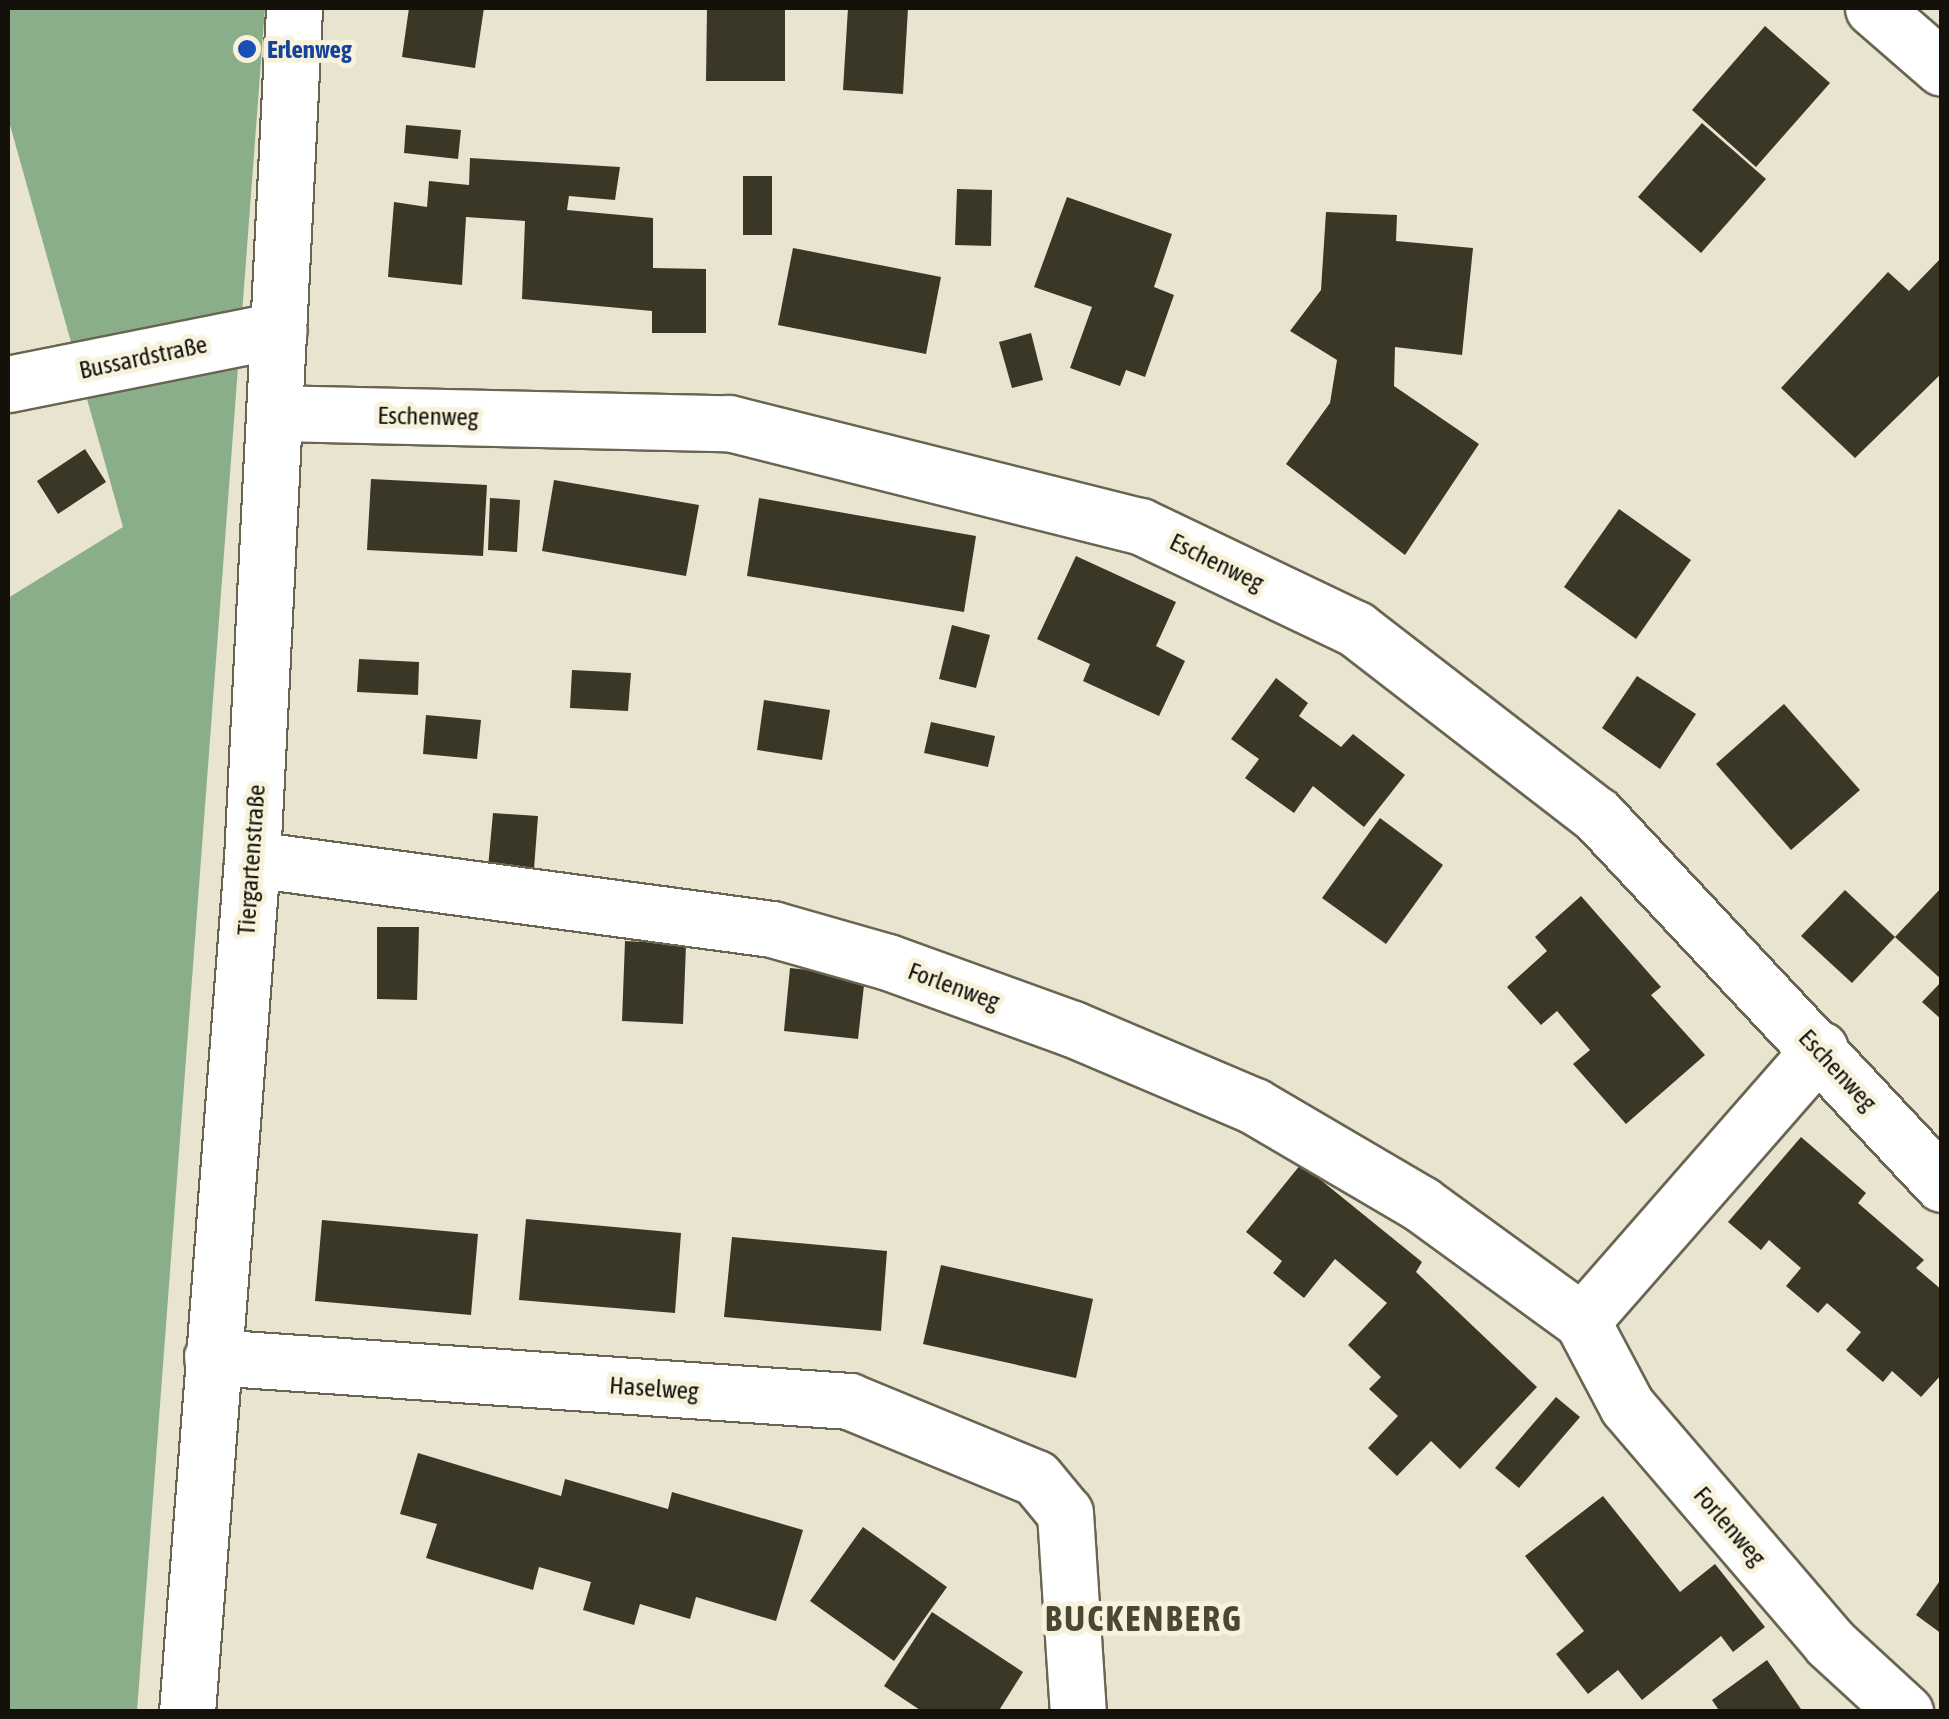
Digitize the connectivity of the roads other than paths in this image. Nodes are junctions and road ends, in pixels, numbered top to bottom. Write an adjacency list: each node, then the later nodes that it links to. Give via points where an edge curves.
1 (294, 8): 4 (street, Tiergartenstraße)
2 (1873, 8): 3 (street)
3 (1942, 68)
4 (279, 330): 5 (street, Bussardstraße); 6 (street, Tiergartenstraße)
5 (8, 384)
6 (274, 413): 7 (street, Tiergartenstraße); 8 (street, Eschenweg, via 729,423 1140,526 1356,629 1386,652 1597,815)
7 (252, 859): 10 (street, Forlenweg, via 772,929 888,962 1073,1029 1254,1106 1421,1204); 11 (street, Tiergartenstraße)
8 (1820, 1049): 9 (street, Eschenweg); 10 (street)
9 (1942, 1184)
10 (1582, 1320): 14 (street, Forlenweg, via 1627,1406 1830,1643)
11 (212, 1358): 12 (street, Tiergartenstraße); 13 (street, Haselweg, via 850,1402 1036,1478 1066,1513)
12 (186, 1712)
13 (1078, 1712)
14 (1906, 1712)

